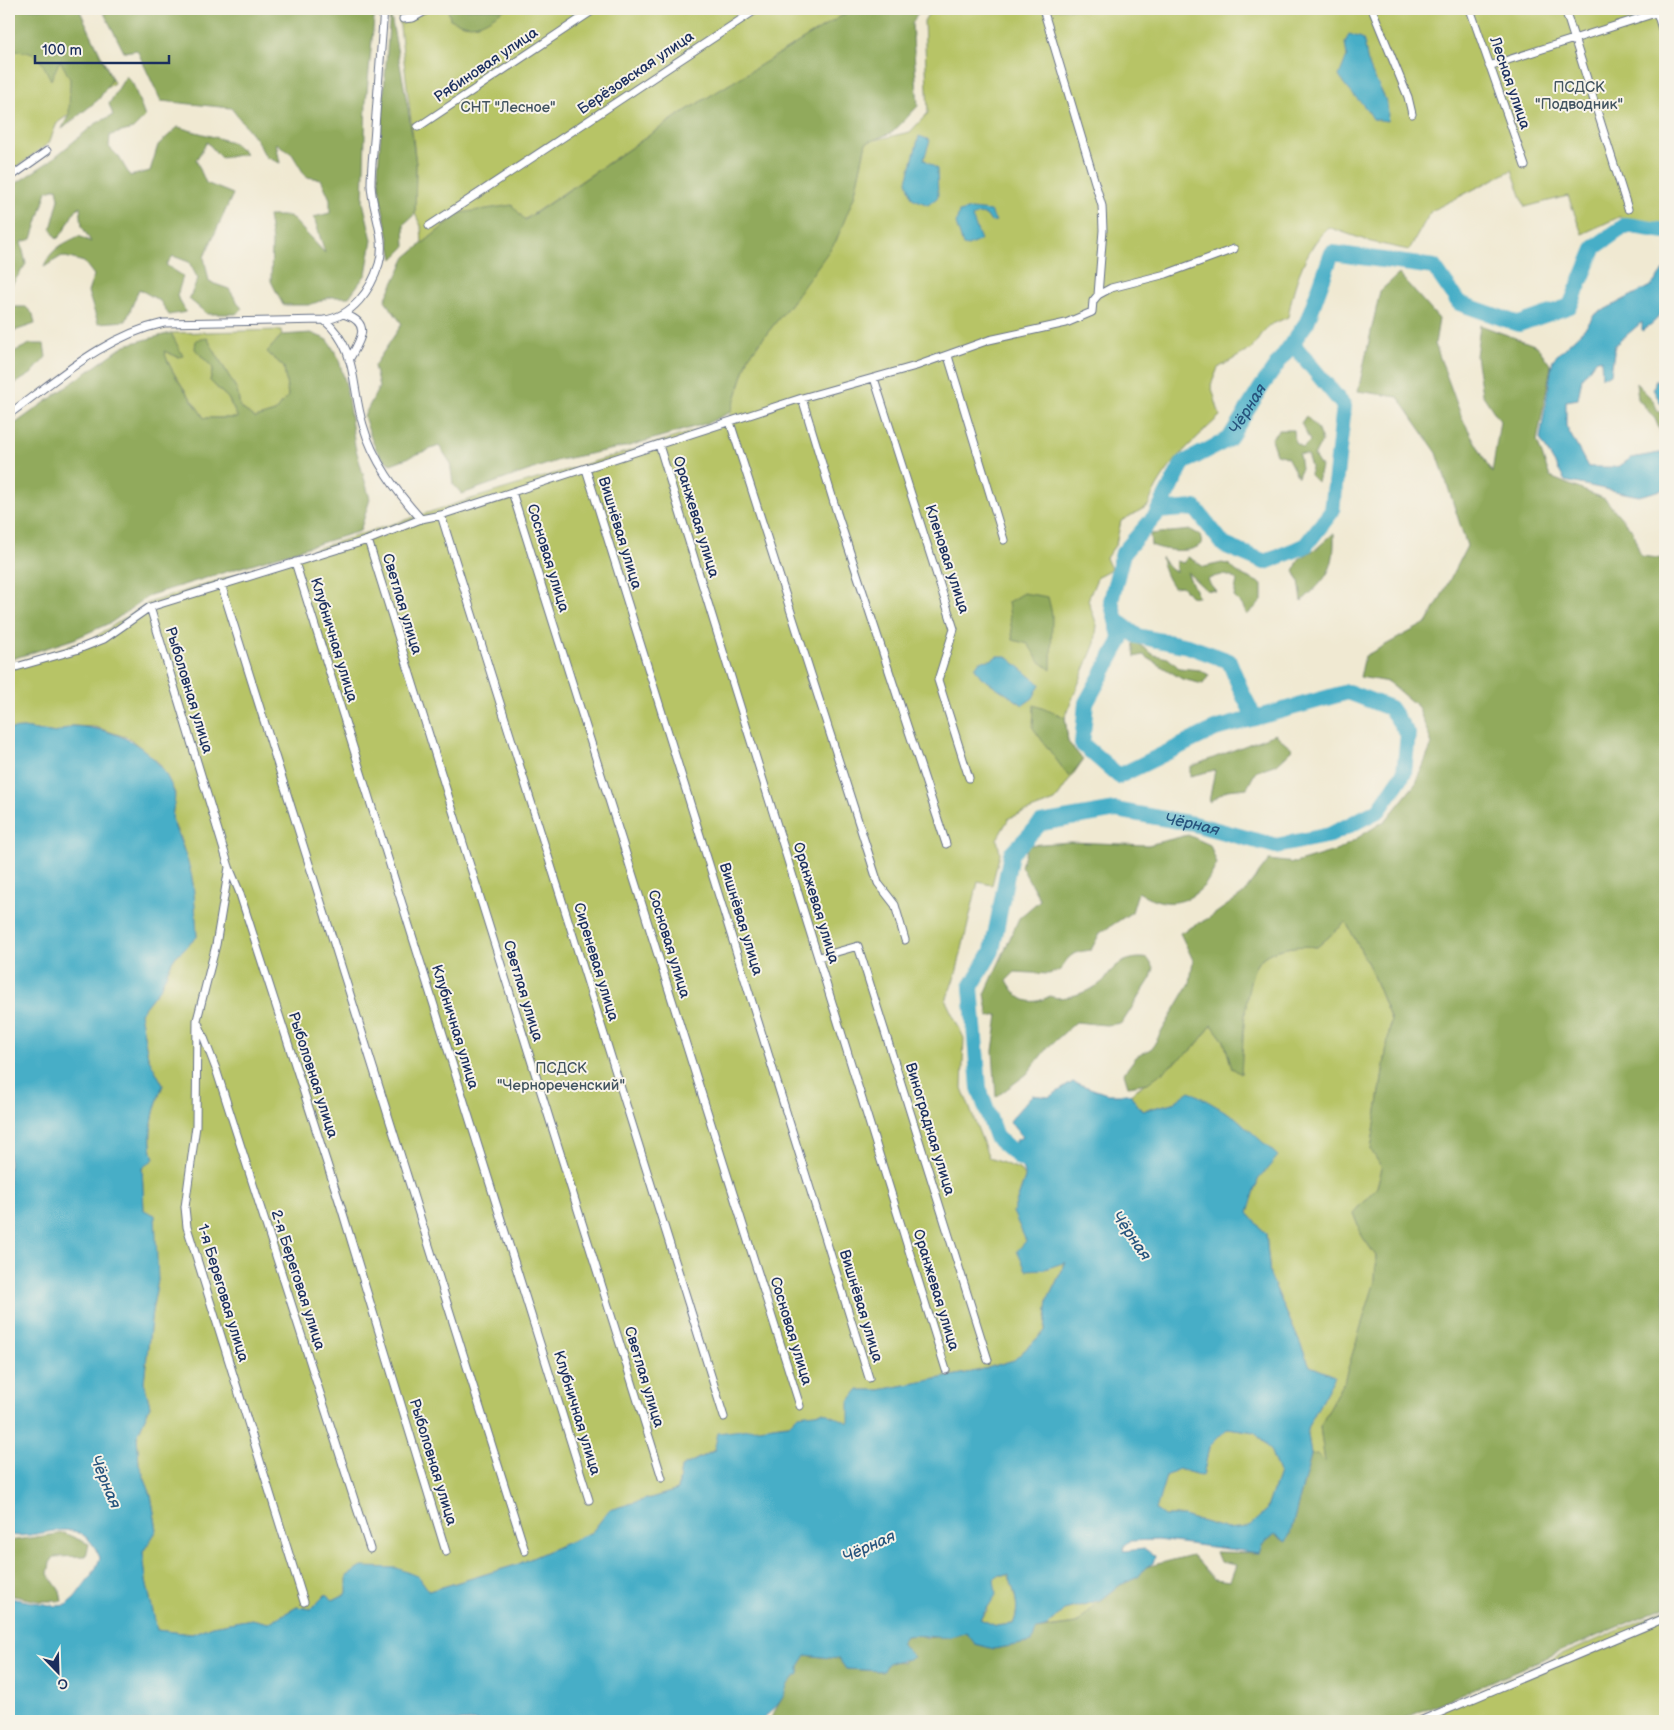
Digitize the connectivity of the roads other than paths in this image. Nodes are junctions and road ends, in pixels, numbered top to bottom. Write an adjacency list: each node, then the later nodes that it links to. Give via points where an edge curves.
1 (384, 9): 24 (street, via 371,184 382,246 380,263 373,280)
2 (428, 9): 11 (street, via 413,18)
3 (595, 9): 16 (street, Рябиновая улица)
4 (757, 9): 21 (street, Берёзовская улица)
5 (1043, 9): 23 (street, via 1102,206)
6 (1372, 9): 15 (street)
7 (1470, 9): 14 (street, Лесная улица)
8 (1565, 9): 12 (street)
9 (1665, 10): 10 (street)
10 (1656, 11): 12 (street); 13 (street)
11 (402, 18)
12 (1575, 38): 14 (street); 20 (street)
13 (1665, 39)
14 (1489, 66): 18 (street, Лесная улица)
15 (1412, 114)
16 (418, 127)
17 (47, 150): 19 (street)
18 (1525, 166)
19 (9, 178)
20 (1628, 209)
21 (429, 226)
22 (1234, 249): 23 (street)
23 (1098, 295): 26 (street, via 1092,312 1066,323 989,340)
24 (346, 314): 25 (street); 27 (street, via 356,318 362,331)
25 (324, 320): 27 (street, via 343,340); 30 (street, via 164,323 141,328 106,344)
26 (948, 356): 28 (street); 38 (street)
27 (349, 360): 36 (street, via 362,425 370,444 397,492)
28 (874, 378): 29 (street); 43 (street, Кленовая улица, via 954,629 938,680)
29 (802, 398): 31 (street); 44 (street)
30 (9, 414)
31 (730, 422): 32 (street); 46 (street, via 878,883 895,905)
32 (659, 445): 33 (street); 47 (street, Оранжевая улица)
33 (586, 470): 34 (street); 51 (street, Вишнёвая улица)
34 (512, 492): 35 (street); 52 (street, Сосновая улица)
35 (441, 515): 36 (street); 53 (street, Сиреневая улица)
36 (421, 519): 37 (street)
37 (368, 540): 39 (street); 54 (street, Светлая улица)
38 (1004, 540)
39 (295, 562): 40 (street); 55 (street, Клубничная улица)
40 (222, 584): 41 (street); 57 (street)
41 (150, 607): 42 (street, via 104,639); 45 (street, Рыболовная улица)
42 (9, 669)
43 (969, 778)
44 (946, 844)
45 (229, 867): 48 (street, 1-я Береговая улица, via 216,945); 58 (street, Рыболовная улица, via 341,1207)
46 (905, 940)
47 (819, 957): 49 (street, Виноградная улица, via 858,946); 50 (street, Оранжевая улица)
48 (197, 1020): 56 (street, 2-я Береговая улица, via 216,1069); 59 (street, 1-я Береговая улица, via 196,1126 185,1207 187,1227)
49 (988, 1360)
50 (946, 1370)
51 (869, 1378)
52 (800, 1406)
53 (724, 1417)
54 (662, 1478)
55 (589, 1500)
56 (370, 1549)
57 (525, 1551)
58 (446, 1552)
59 (304, 1602)
60 (1665, 1618): 61 (street)
61 (1420, 1721)

